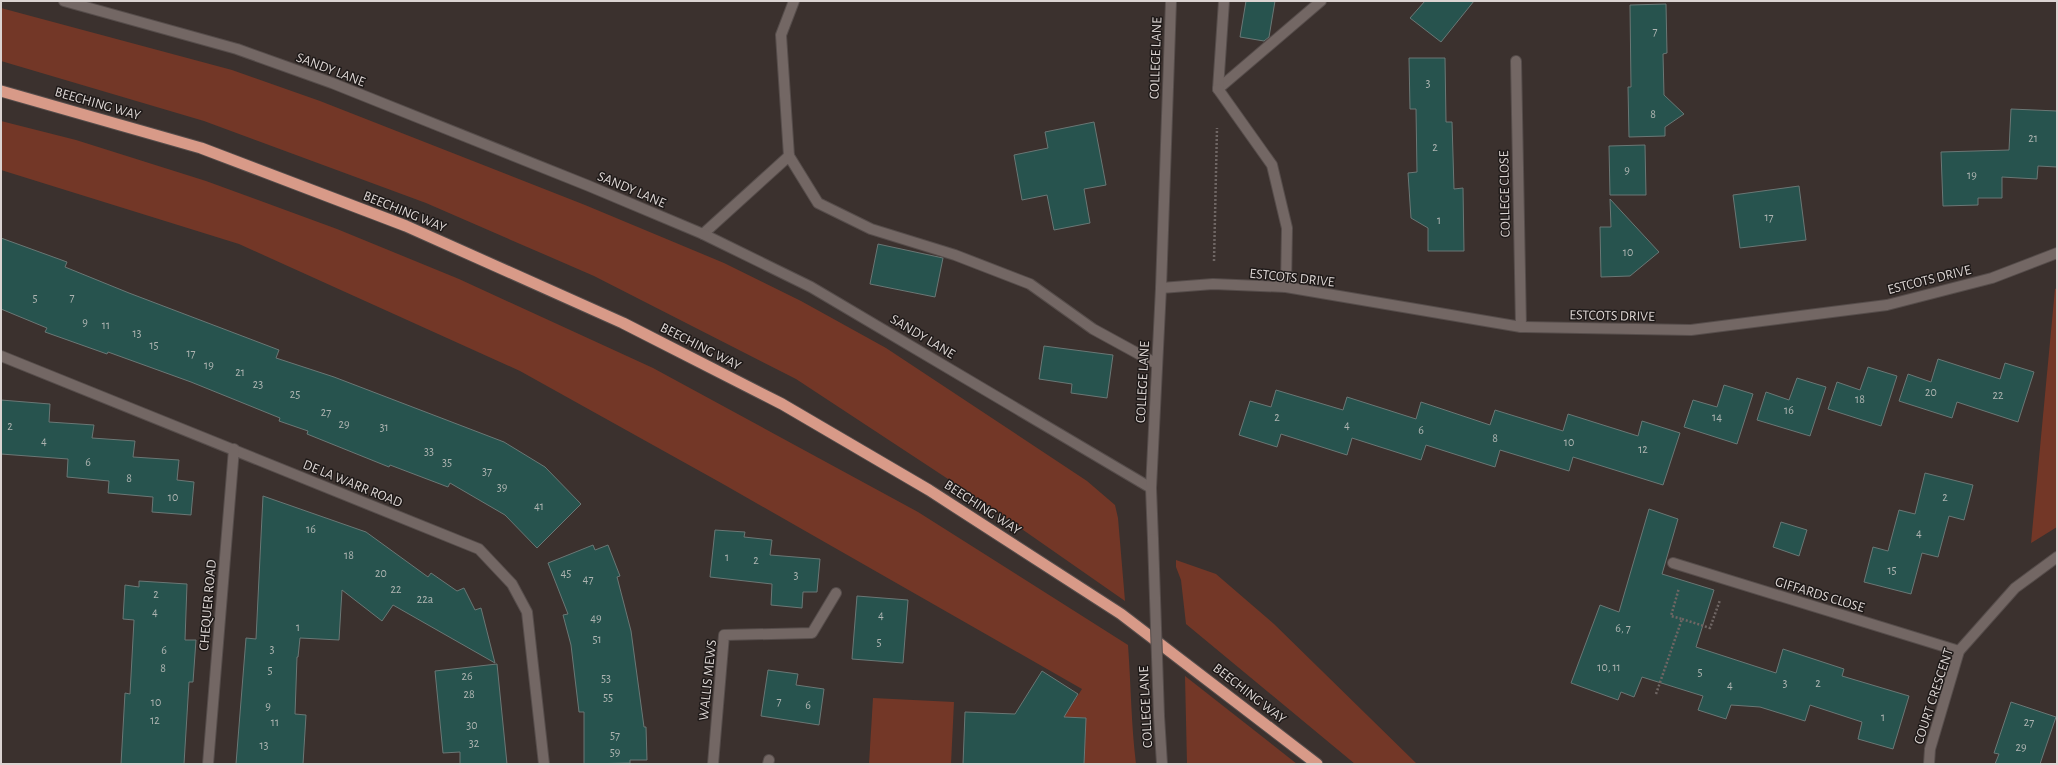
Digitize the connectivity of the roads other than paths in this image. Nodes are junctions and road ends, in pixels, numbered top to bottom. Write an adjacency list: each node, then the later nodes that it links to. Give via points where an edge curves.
1 (64, 1): 10 (street, SANDY LANE, via 237,49 332,83)
2 (794, 1): 9 (street, via 781,35)
3 (1170, 1): 13 (street, COLLEGE LANE)
4 (1224, 1): 7 (street)
5 (1321, 1): 7 (street)
6 (1516, 61): 14 (street, COLLEGE CLOSE)
7 (1218, 89): 12 (street, via 1272,165 1287,228)
8 (1, 91): 27 (highway, BEECHING WAY, via 209,151 406,226 623,323 782,404 929,490 1121,614)
9 (789, 156): 10 (street); 16 (street, via 818,202 871,229 955,255 1030,284 1094,329)
10 (703, 234): 18 (street, SANDY LANE, via 811,287)
11 (2057, 253): 14 (street, ESTCOTS DRIVE, via 1992,278 1887,305 1691,330)
12 (1286, 287): 13 (street, ESTCOTS DRIVE, via 1213,284); 14 (street, ESTCOTS DRIVE)
13 (1161, 288): 16 (street, COLLEGE LANE)
14 (1521, 327)
15 (1, 356): 17 (street, DE LA WARR ROAD)
16 (1157, 364): 18 (street, COLLEGE LANE)
17 (234, 449): 23 (street, CHEQUER ROAD); 24 (street, DE LA WARR ROAD, via 478,549 512,584 527,612)
18 (1151, 488): 26 (street, COLLEGE LANE, bridge)
19 (2057, 557): 22 (street, COURT CRESCENT, via 2015,588)
20 (1673, 563): 22 (street, GIFFARDS CLOSE)
21 (836, 593): 25 (street, WALLIS MEWS, via 812,633 724,635)
22 (1959, 651): 28 (street, COURT CRESCENT, via 1930,749)
23 (208, 764)
24 (544, 764)
25 (713, 764)
26 (1162, 764)
27 (1317, 764)
28 (1928, 764)

